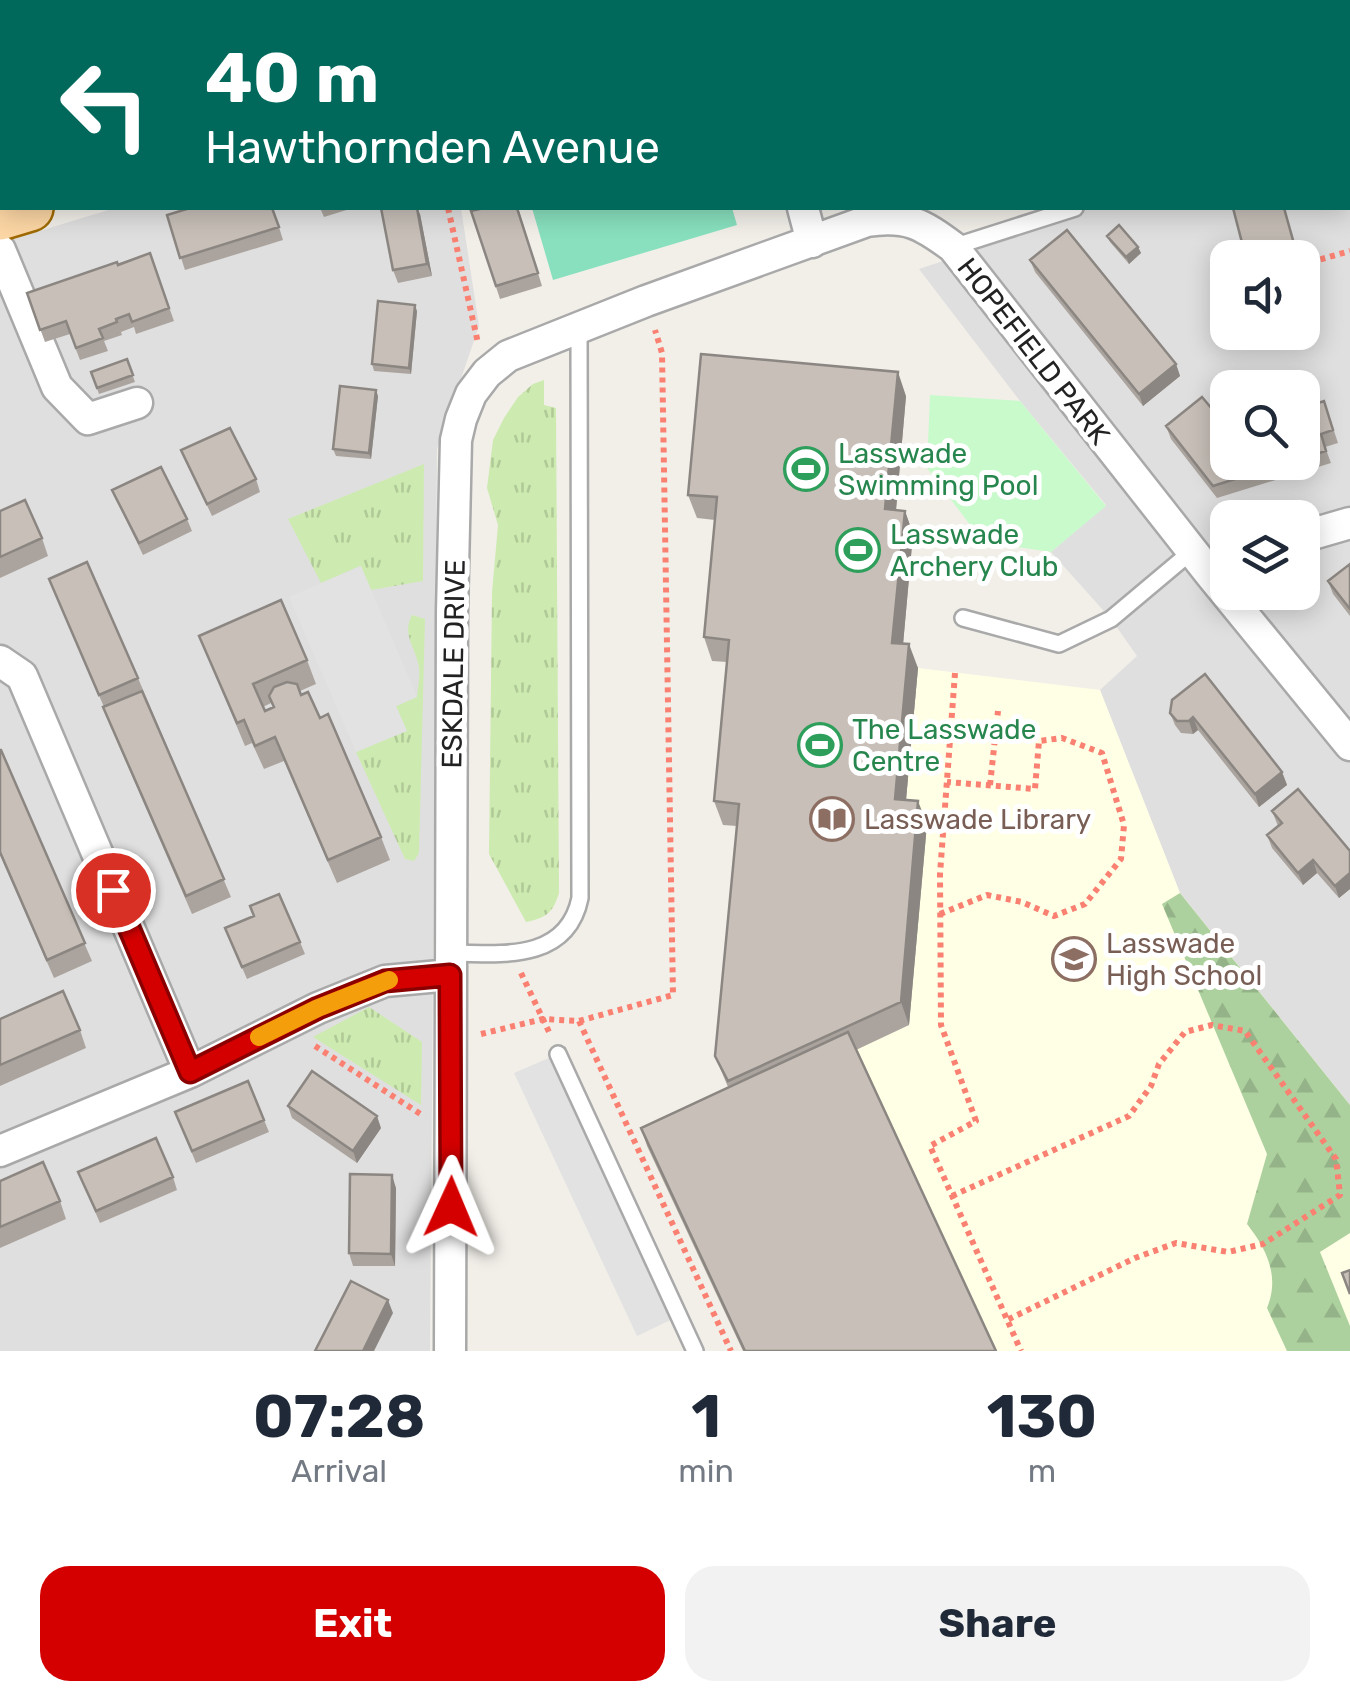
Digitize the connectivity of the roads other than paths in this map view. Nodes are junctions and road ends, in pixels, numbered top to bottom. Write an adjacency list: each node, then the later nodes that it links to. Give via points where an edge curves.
1 (803, 210): 3 (street)
2 (1069, 210): 4 (lane)
3 (812, 242): 4 (street, HOPEFIELD PARK, via 892,217 911,220); 6 (street)
4 (953, 247): 10 (street, HOPEFIELD PARK)
5 (0, 250): 7 (street, via 56,387 88,419)
6 (579, 326): 16 (street, ESKDALE DRIVE, via 508,356 486,373 471,394 456,440); 16 (lane, via 576,919 547,944)
7 (137, 403)
8 (1350, 522): 9 (street)
9 (1320, 531)
10 (1192, 551): 11 (street, HOPEFIELD PARK); 13 (lane, via 1111,618 1059,644)
11 (1210, 564)
12 (1249, 610): 15 (street, HOPEFIELD PARK)
13 (964, 618)
14 (0, 661): 18 (street, via 22,676)
15 (1350, 745)
16 (450, 964): 18 (street, via 385,981); 20 (street, ESKDALE DRIVE)
17 (558, 1054): 21 (lane)
18 (190, 1072): 19 (street)
19 (0, 1151)
20 (450, 1351)
21 (695, 1351)

